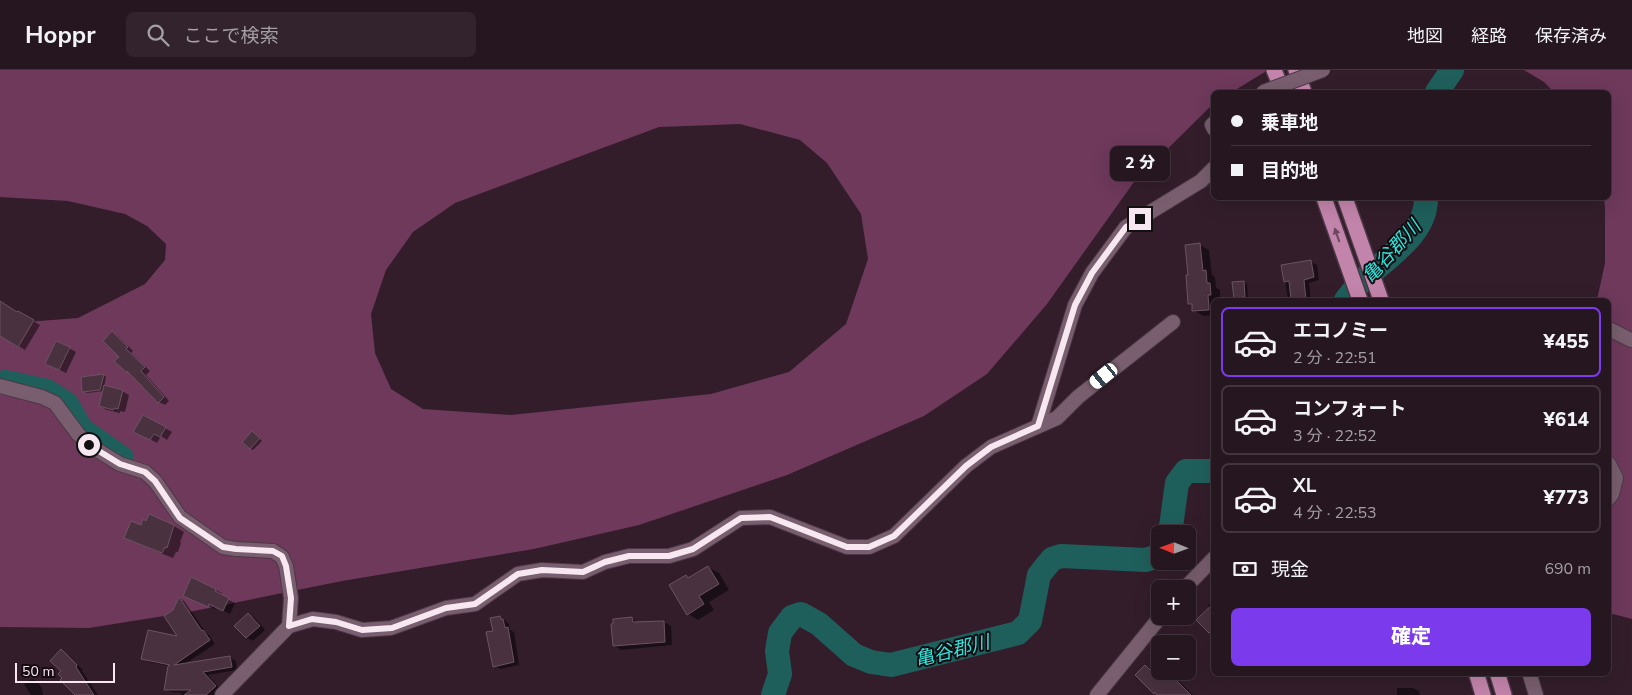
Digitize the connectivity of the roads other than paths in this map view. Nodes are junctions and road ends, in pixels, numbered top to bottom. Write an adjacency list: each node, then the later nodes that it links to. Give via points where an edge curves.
1 (1274, 70): 5 (highway)
2 (1296, 70): 6 (highway)
3 (1323, 70): 4 (street, bridge)
4 (1268, 90)
5 (1282, 90)
6 (1303, 90)
7 (1211, 171): 16 (street, via 1201,181 1126,227 1092,273 1075,305)
8 (1325, 200): 10 (highway, one-way to 8)
9 (1346, 200): 11 (highway)
10 (1359, 298)
11 (1380, 298)
12 (1173, 322): 16 (street, via 1078,396 1057,418)
13 (1611, 331): 14 (street)
14 (1631, 340)
15 (0, 386): 22 (street, via 55,403 89,445 120,464 145,472 155,481 180,518 223,547 273,551 282,556 291,598)
16 (1038, 426): 22 (street, via 991,447 966,466 894,536 869,547 847,547 770,517 741,518 693,549 669,556 629,556 583,572 542,570 518,574 475,604 446,608 392,628 362,630 312,619)
17 (1611, 468): 18 (street, via 1616,478)
18 (1611, 495)
19 (1211, 561): 20 (street)
20 (1193, 580)
21 (1154, 625): 27 (street)
22 (289, 626): 26 (street)
23 (1477, 676): 28 (highway)
24 (1498, 676): 29 (highway)
25 (1530, 676): 30 (street)
26 (222, 695)
27 (1097, 695)
28 (1483, 695)
29 (1504, 695)
30 (1536, 695)

